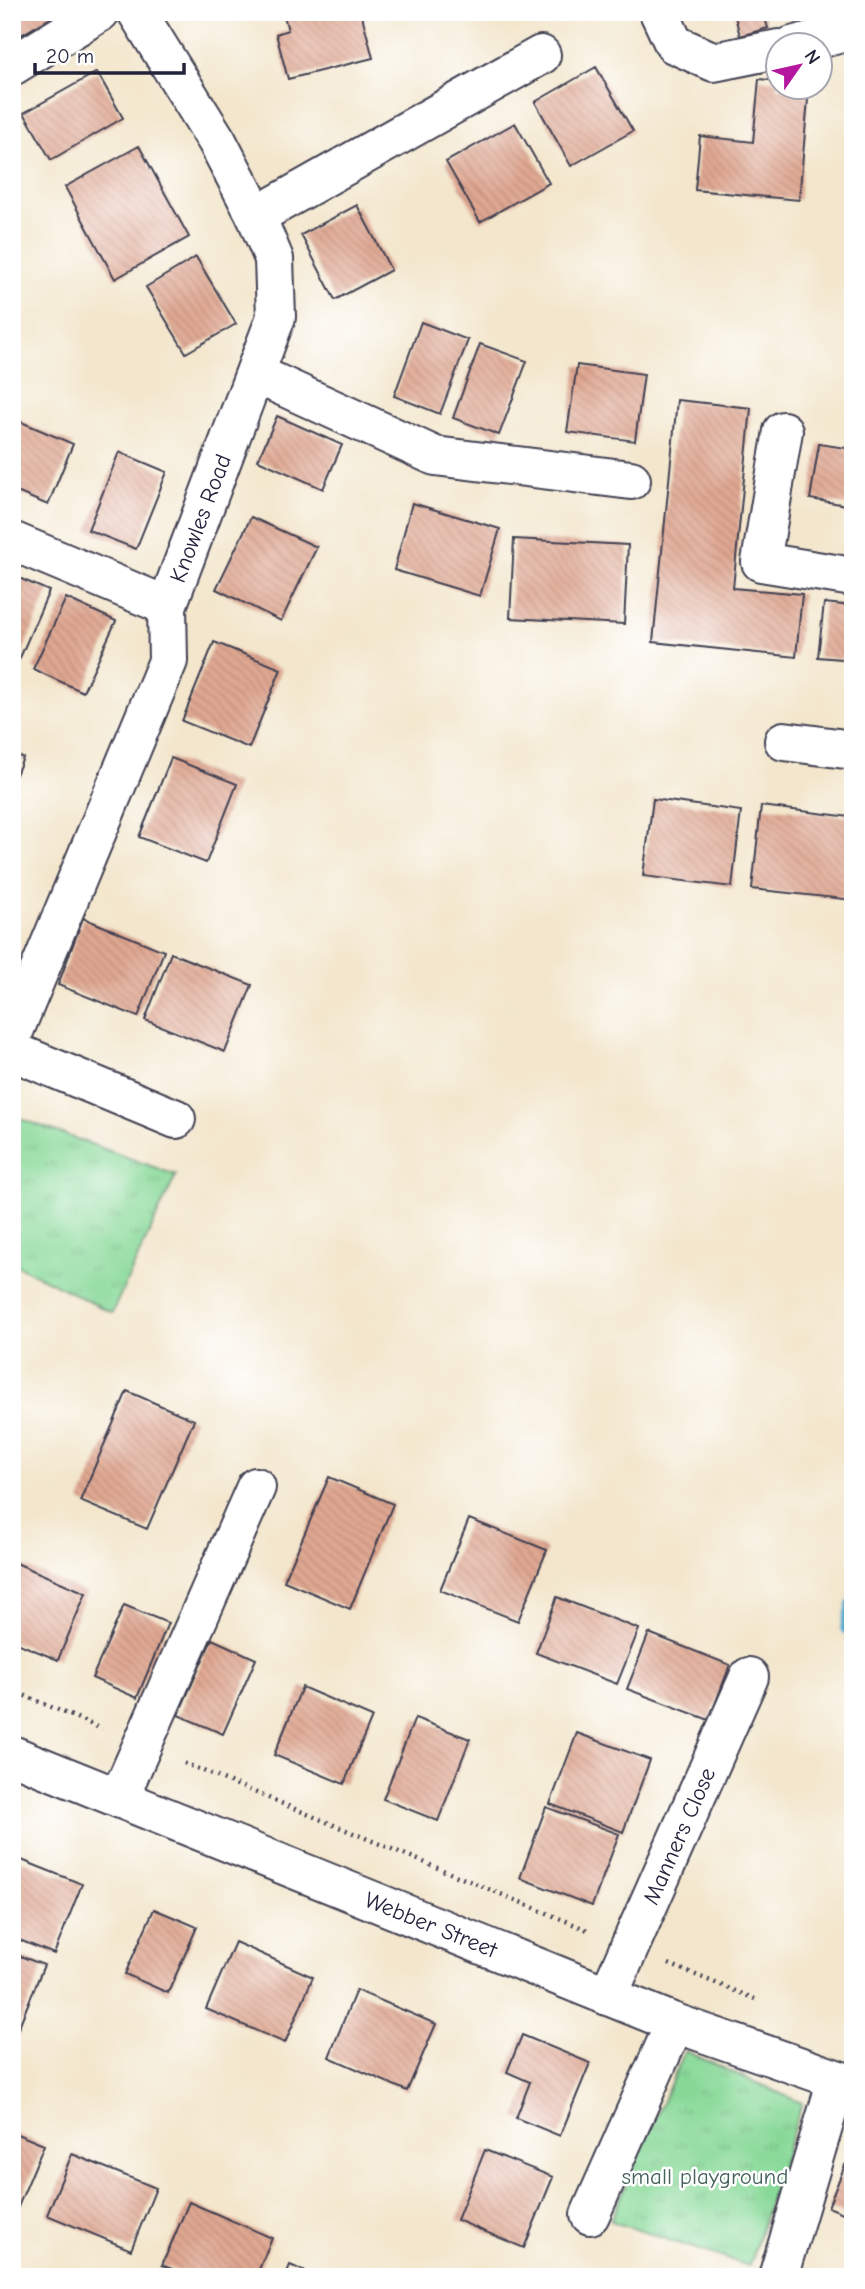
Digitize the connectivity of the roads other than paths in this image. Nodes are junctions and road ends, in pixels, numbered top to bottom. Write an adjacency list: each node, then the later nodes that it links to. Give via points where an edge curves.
1 (100, 12): 8 (street)
2 (137, 12): 9 (street, Knowles Road, via 217,142)
3 (659, 12): 6 (street, via 674,44 714,62)
4 (853, 30): 5 (street)
5 (834, 35)
6 (764, 52)
7 (541, 55): 9 (street)
8 (12, 66)
9 (256, 216): 10 (street, Knowles Road, via 274,259 276,317)
10 (256, 374): 12 (street, via 435,456); 15 (street, Knowles Road)
11 (783, 431): 14 (street, via 761,562)
12 (631, 480)
13 (12, 541): 15 (street)
14 (853, 577)
15 (167, 606): 18 (street, Knowles Road, via 168,661)
16 (784, 741): 17 (street)
17 (853, 750)
18 (12, 1036)
19 (12, 1051): 20 (street)
20 (176, 1119)
21 (256, 1486): 24 (street)
22 (749, 1677): 25 (street, Manners Close)
23 (12, 1755): 24 (street, Webber Street)
24 (119, 1798): 25 (street, Webber Street)
25 (608, 1996): 26 (street, Webber Street)
26 (675, 2023): 27 (street, Webber Street); 28 (street)
27 (845, 2082): 29 (street)
28 (590, 2215)
29 (778, 2277)

